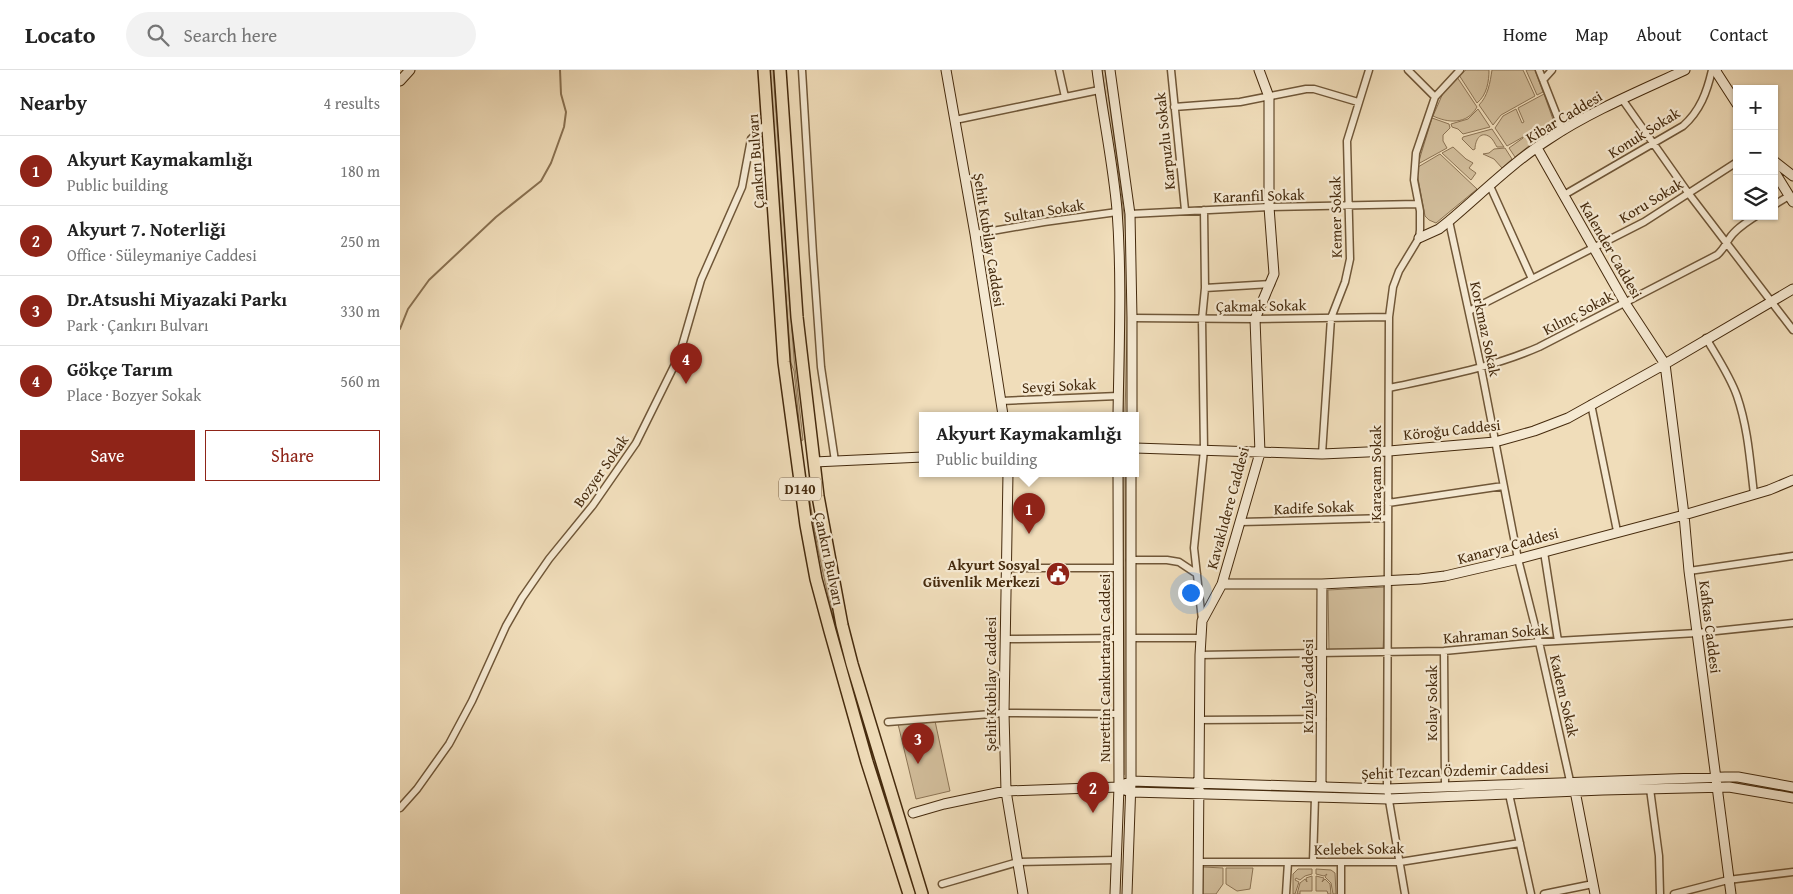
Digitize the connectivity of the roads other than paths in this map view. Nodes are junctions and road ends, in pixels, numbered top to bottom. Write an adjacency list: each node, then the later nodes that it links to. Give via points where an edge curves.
1 (410, 70): 20 (street)
2 (764, 70): 30 (highway, Çankırı Bulvarı / D140)
3 (780, 70): 87 (highway, Çankırı Bulvarı / D140, via 797,317)
4 (802, 70): 86 (street, via 821,367)
5 (946, 70): 29 (street, Şehit Kubilay Caddesi)
6 (1059, 70): 22 (street)
7 (1096, 70): 21 (street)
8 (1110, 70): 49 (street)
9 (1171, 70): 28 (street, Karpuzlu Sokak)
10 (1259, 70): 23 (street, Kavaklıdere Caddesi)
11 (1369, 70): 27 (street, Kemer Sokak)
12 (1410, 70): 24 (street)
13 (1460, 70): 24 (street, Karaçam Sokak)
14 (1539, 70): 19 (street)
15 (1552, 70): 19 (street)
16 (1685, 70): 26 (street, Kibar Caddesi)
17 (1712, 70): 32 (street, Konuk Sokak, via 1704,98 1690,120)
18 (1716, 70): 25 (street)
19 (1543, 80): 31 (street)
20 (400, 81)
21 (1099, 90): 22 (street); 48 (street)
22 (1065, 97): 29 (street)
23 (1269, 97): 27 (street, via 1314,89); 28 (street); 45 (street, Kavaklıdere Caddesi)
24 (1435, 98): 42 (street, Karaçam Sokak, via 1416,153 1414,180)
25 (1733, 98)
26 (1622, 99): 31 (street, Kibar Caddesi); 32 (street)
27 (1358, 102): 44 (street, Kemer Sokak, via 1347,142)
28 (1174, 107): 46 (street, Karpuzlu Sokak)
29 (955, 120): 52 (street, Şehit Kubilay Caddesi)
30 (768, 122): 147 (street, Bozyer Sokak, via 752,139 742,187 702,280 679,356 636,443 522,598 449,744); 161 (highway, Çankırı Bulvarı / D140, via 784,362 798,476 816,579)
31 (1563, 130): 33 (street, Kibar Caddesi)
32 (1653, 143): 39 (street); 40 (street, Konuk Sokak)
33 (1537, 148): 38 (street, Kibar Caddesi); 40 (street, Kalender Caddesi)
34 (1778, 164): 36 (street)
35 (1733, 165): 39 (street, Koru Sokak)
36 (1792, 173)
37 (1776, 175): 41 (street)
38 (1490, 186): 51 (street, Kibar Caddesi); 56 (street)
39 (1689, 194): 54 (street); 55 (street, Koru Sokak, via 1644,222)
40 (1564, 195): 55 (street, Kalender Caddesi)
41 (1791, 199): 43 (street)
42 (1418, 204): 44 (street, Karanfil Sokak); 53 (street, Karaçam Sokak)
43 (1778, 204)
44 (1349, 206): 45 (street, Karanfil Sokak); 65 (street, Kemer Sokak, via 1349,267)
45 (1269, 207): 47 (street, Karanfil Sokak); 57 (street, Kavaklıdere Caddesi, via 1274,267)
46 (1185, 210): 47 (street, Karanfil Sokak); 49 (street, Karanfil Sokak)
47 (1204, 210): 58 (street)
48 (1117, 212): 52 (street, Sultan Sokak); 73 (street, via 1120,292)
49 (1130, 214): 64 (street)
50 (1751, 220): 54 (street, Kılınç Sokak)
51 (1449, 222): 53 (street, Kibar Caddesi); 62 (street, Korkmaz Sokak)
52 (975, 234): 74 (street, Şehit Kubilay Caddesi)
53 (1419, 238): 63 (street, Karaçam Sokak, via 1393,288)
54 (1727, 243): 60 (street); 61 (street, Kılınç Sokak, via 1717,255)
55 (1594, 247): 56 (street, Koru Sokak); 61 (street, Kalender Caddesi)
56 (1532, 279): 62 (street, Koru Sokak)
57 (1271, 284): 58 (street); 67 (street, Kavaklıdere Caddesi)
58 (1205, 288): 66 (street)
59 (1793, 288): 60 (street, Köroğu Caddesi)
60 (1771, 301): 68 (street); 69 (street, Köroğu Caddesi)
61 (1625, 303): 70 (street, Kalender Caddesi); 71 (street, Kılınç Sokak, via 1539,347)
62 (1469, 311): 71 (street, Korkmaz Sokak)
63 (1389, 317): 65 (street, Çakmak Sokak); 72 (street, Karaçam Sokak)
64 (1132, 318): 66 (street, Çakmak Sokak); 78 (street)
65 (1331, 318): 67 (street, Çakmak Sokak); 84 (street, Kemer Sokak)
66 (1202, 319): 67 (street, Çakmak Sokak); 81 (street)
67 (1255, 319): 83 (street, Kavaklıdere Caddesi)
68 (1793, 330)
69 (1706, 338): 70 (street, Köroğu Caddesi); 93 (street, via 1737,396 1746,428)
70 (1665, 364): 75 (street, Köroğu Caddesi); 95 (street, Kafkas Caddesi)
71 (1481, 368): 72 (street, Kılınç Sokak); 79 (street, Korkmaz Sokak)
72 (1389, 388): 82 (street, Karaçam Sokak)
73 (1118, 396): 74 (street, Sevgi Sokak); 77 (street)
74 (1001, 402): 76 (street, Şehit Kubilay Caddesi)
75 (1591, 404): 79 (street, Köroğu Caddesi, via 1534,432); 98 (street)
76 (1003, 412)
77 (1118, 412)
78 (1132, 412)
79 (1495, 442): 82 (street, Köroğu Caddesi); 92 (street, Korkmaz Sokak)
80 (1139, 448): 81 (street, Köroğu Caddesi)
81 (1204, 450): 83 (street, Köroğu Caddesi); 106 (street, via 1194,548)
82 (1389, 451): 84 (street, Köroğu Caddesi); 94 (street, Karaçam Sokak)
83 (1260, 453): 84 (street, Köroğu Caddesi); 97 (street, Kavaklıdere Caddesi)
84 (1322, 454)
85 (919, 457): 86 (street)
86 (834, 461): 87 (street)
87 (814, 462): 162 (highway, Çankırı Bulvarı / D140, via 842,625)
88 (1008, 477): 103 (street, Şehit Kubilay Caddesi)
89 (1118, 477): 104 (street, Nurettin Cankurtaran Caddesi)
90 (1131, 477): 102 (street, Nurettin Cankurtaran Caddesi)
91 (1793, 480): 93 (street, Kanarya Caddesi)
92 (1504, 486): 94 (street); 101 (street, Kadem Sokak)
93 (1754, 494): 95 (street, Kanarya Caddesi)
94 (1388, 503): 96 (street, Karaçam Sokak)
95 (1684, 515): 98 (street, Kanarya Caddesi); 105 (street, Kafkas Caddesi)
96 (1388, 518): 97 (street, Kadife Sokak); 107 (street, Karaçam Sokak)
97 (1240, 522): 108 (street, Kavaklıdere Caddesi)
98 (1617, 531): 99 (street, Kanarya Caddesi)
99 (1544, 552): 101 (street, Kanarya Caddesi); 117 (street)
100 (1793, 556): 105 (street)
101 (1518, 559): 107 (street, Kanarya Caddesi, via 1445,576); 118 (street, Kadem Sokak)
102 (1130, 560): 106 (street, via 1179,562); 114 (street, Nurettin Cankurtaran Caddesi)
103 (1006, 568): 104 (street); 116 (street, Şehit Kubilay Caddesi)
104 (1119, 568): 113 (street, Nurettin Cankurtaran Caddesi)
105 (1689, 571): 112 (street, Kafkas Caddesi)
106 (1197, 574): 110 (street)
107 (1388, 581): 109 (street, Kanarya Caddesi); 121 (street, Karaçam Sokak)
108 (1222, 584): 109 (street, Kanarya Caddesi); 110 (street, Kavaklıdere Caddesi)
109 (1322, 584): 120 (street, Kızılay Caddesi)
110 (1202, 621): 115 (street, Kavaklıdere Caddesi)
111 (1793, 623): 112 (street, Kahraman Sokak)
112 (1697, 633): 117 (street, Kahraman Sokak); 128 (street, Kafkas Caddesi)
113 (1119, 638): 116 (street); 124 (street, Nurettin Cankurtaran Caddesi)
114 (1130, 638): 115 (street); 129 (street, Nurettin Cankurtaran Caddesi)
115 (1201, 638): 122 (street, Kavaklıdere Caddesi)
116 (1005, 639): 123 (street, Şehit Kubilay Caddesi)
117 (1558, 640): 118 (street, Kahraman Sokak)
118 (1539, 642): 119 (street, Kahraman Sokak); 130 (street, Kadem Sokak)
119 (1444, 651): 121 (street, Kahraman Sokak); 132 (street, Kolay Sokak)
120 (1322, 652): 121 (street, Kahraman Sokak); 122 (street, Kahraman Sokak); 125 (street, Kızılay Caddesi)
121 (1389, 652): 137 (street, Karaçam Sokak)
122 (1200, 655): 126 (street, Kavaklıdere Caddesi)
123 (1004, 713): 124 (street); 127 (street); 139 (street, Şehit Kubilay Caddesi)
124 (1119, 714): 135 (street, Nurettin Cankurtaran Caddesi)
125 (1322, 719): 126 (street); 136 (street, Kızılay Caddesi)
126 (1200, 720): 131 (street, Kavaklıdere Caddesi)
127 (888, 722)
128 (1715, 777): 130 (street, Şehit Tezcan Özdemir Caddesi); 133 (street, Kafkas Caddesi); 134 (street, Şehit Tezcan Özdemir Caddesi, via 1738,777)
129 (1131, 781): 131 (street, Şehit Tezcan Özdemir Caddesi); 135 (street, Şehit Tezcan Özdemir Caddesi); 141 (street, Nurettin Cankurtaran Caddesi)
130 (1570, 781): 132 (street, Şehit Tezcan Özdemir Caddesi)
131 (1199, 784): 136 (street, Şehit Tezcan Özdemir Caddesi); 142 (street, Kavaklıdere Caddesi)
132 (1445, 786): 137 (street, Şehit Tezcan Özdemir Caddesi)
133 (1716, 787): 138 (street, Şehit Tezcan Özdemir Caddesi); 145 (street, Şehit Tezcan Özdemir Caddesi); 158 (street, Kafkas Caddesi)
134 (1793, 787)
135 (1119, 788): 139 (street); 141 (street, Şehit Tezcan Özdemir Caddesi); 150 (street, Nurettin Cankurtaran Caddesi)
136 (1321, 788): 137 (street, Şehit Tezcan Özdemir Caddesi)
137 (1387, 789): 146 (street, Karaçam Sokak)
138 (1650, 789): 140 (street, Şehit Tezcan Özdemir Caddesi); 173 (street, via 1659,856)
139 (1006, 790): 148 (street); 151 (street, Şehit Kubilay Caddesi)
140 (1575, 791): 143 (street, Şehit Tezcan Özdemir Caddesi); 160 (street)
141 (1131, 792): 142 (street, Şehit Tezcan Özdemir Caddesi); 165 (street, Nurettin Cankurtaran Caddesi)
142 (1199, 794): 144 (street, Şehit Tezcan Özdemir Caddesi); 152 (street, Kavaklıdere Caddesi)
143 (1509, 794): 146 (street, Şehit Tezcan Özdemir Caddesi); 149 (street)
144 (1315, 798): 146 (street, Şehit Tezcan Özdemir Caddesi); 154 (street)
145 (1793, 798)
146 (1388, 800): 156 (street, Karaçam Sokak)
147 (400, 808)
148 (912, 813)
149 (1520, 843): 156 (street, Kelebek Sokak); 170 (street)
150 (1116, 860): 151 (street); 164 (street, Nurettin Cankurtaran Caddesi)
151 (1018, 862): 159 (street); 163 (street, Şehit Kubilay Caddesi)
152 (1198, 862): 153 (street, Kelebek Sokak); 166 (street, Kavaklıdere Caddesi)
153 (1288, 862): 154 (street, Kelebek Sokak); 167 (street)
154 (1313, 862): 155 (street, Kelebek Sokak)
155 (1341, 862): 156 (street, Kelebek Sokak); 168 (street)
156 (1400, 862): 169 (street, Karaçam Sokak)
157 (1793, 872): 158 (street)
158 (1728, 880): 174 (street); 175 (street, Kafkas Caddesi)
159 (942, 884)
160 (1594, 884): 171 (street); 172 (street)
161 (909, 894)
162 (922, 894)
163 (1023, 894)
164 (1115, 894)
165 (1127, 894)
166 (1198, 894)
167 (1286, 894)
168 (1341, 894)
169 (1405, 894)
170 (1531, 894)
171 (1544, 894)
172 (1595, 894)
173 (1660, 894)
174 (1674, 894)
175 (1731, 894)

